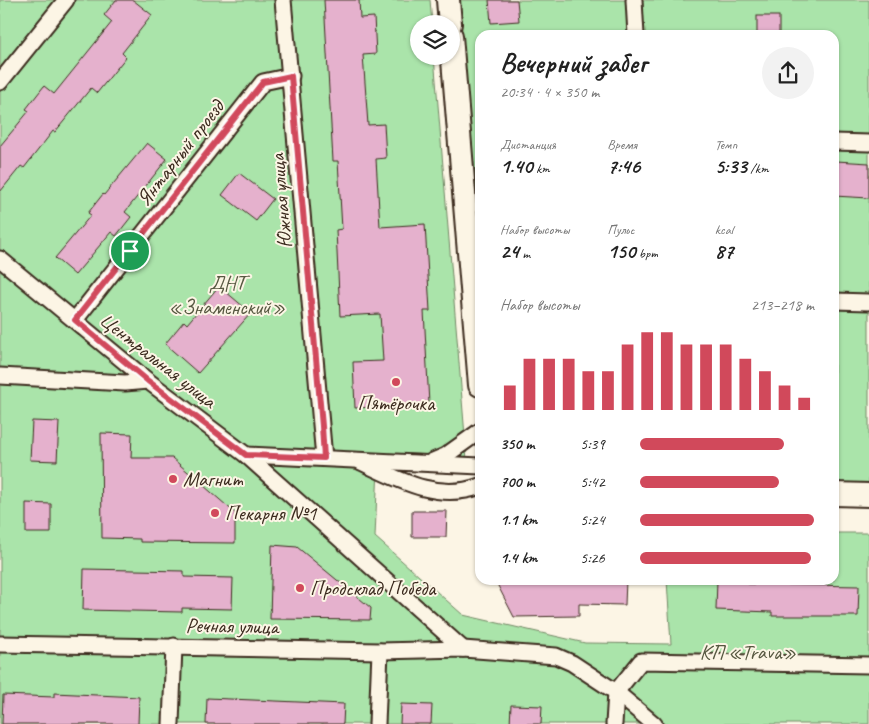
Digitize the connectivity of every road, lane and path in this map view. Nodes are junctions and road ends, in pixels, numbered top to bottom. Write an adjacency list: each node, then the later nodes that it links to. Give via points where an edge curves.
1 (66, 0): 9 (street)
2 (284, 0): 8 (street, Южная улица)
3 (448, 0): 5 (street)
4 (634, 0): 6 (street)
5 (449, 15)
6 (636, 30)
7 (453, 65): 16 (street)
8 (291, 76): 15 (street, Янтарный проезд, via 263,82); 21 (street, Южная улица)
9 (0, 82)
10 (839, 142): 11 (street)
11 (869, 143)
12 (0, 259): 15 (street, Центральная улица)
13 (839, 301): 14 (street)
14 (869, 302)
15 (75, 320): 18 (street, Центральная улица)
16 (475, 325)
17 (0, 376): 18 (street, via 124,383)
18 (148, 381): 20 (street, Центральная улица)
19 (475, 435): 23 (street, via 445,456)
20 (246, 455): 21 (street); 30 (street, Центральная улица)
21 (324, 458): 22 (street)
22 (356, 459): 23 (street); 25 (street, via 405,483 432,491 455,493)
23 (428, 463): 24 (street)
24 (475, 466)
25 (475, 487)
26 (839, 494): 27 (street)
27 (869, 496)
28 (0, 644): 29 (street, Речная улица)
29 (174, 646): 31 (street, Речная улица); 34 (street)
30 (463, 649): 31 (street, Речная улица); 33 (street, Речная улица, via 556,656)
31 (380, 651): 35 (street)
32 (869, 665): 33 (street, via 641,661)
33 (616, 692): 36 (street); 37 (street, Речная улица)
34 (171, 724)
35 (377, 724)
36 (614, 724)
37 (654, 724)

